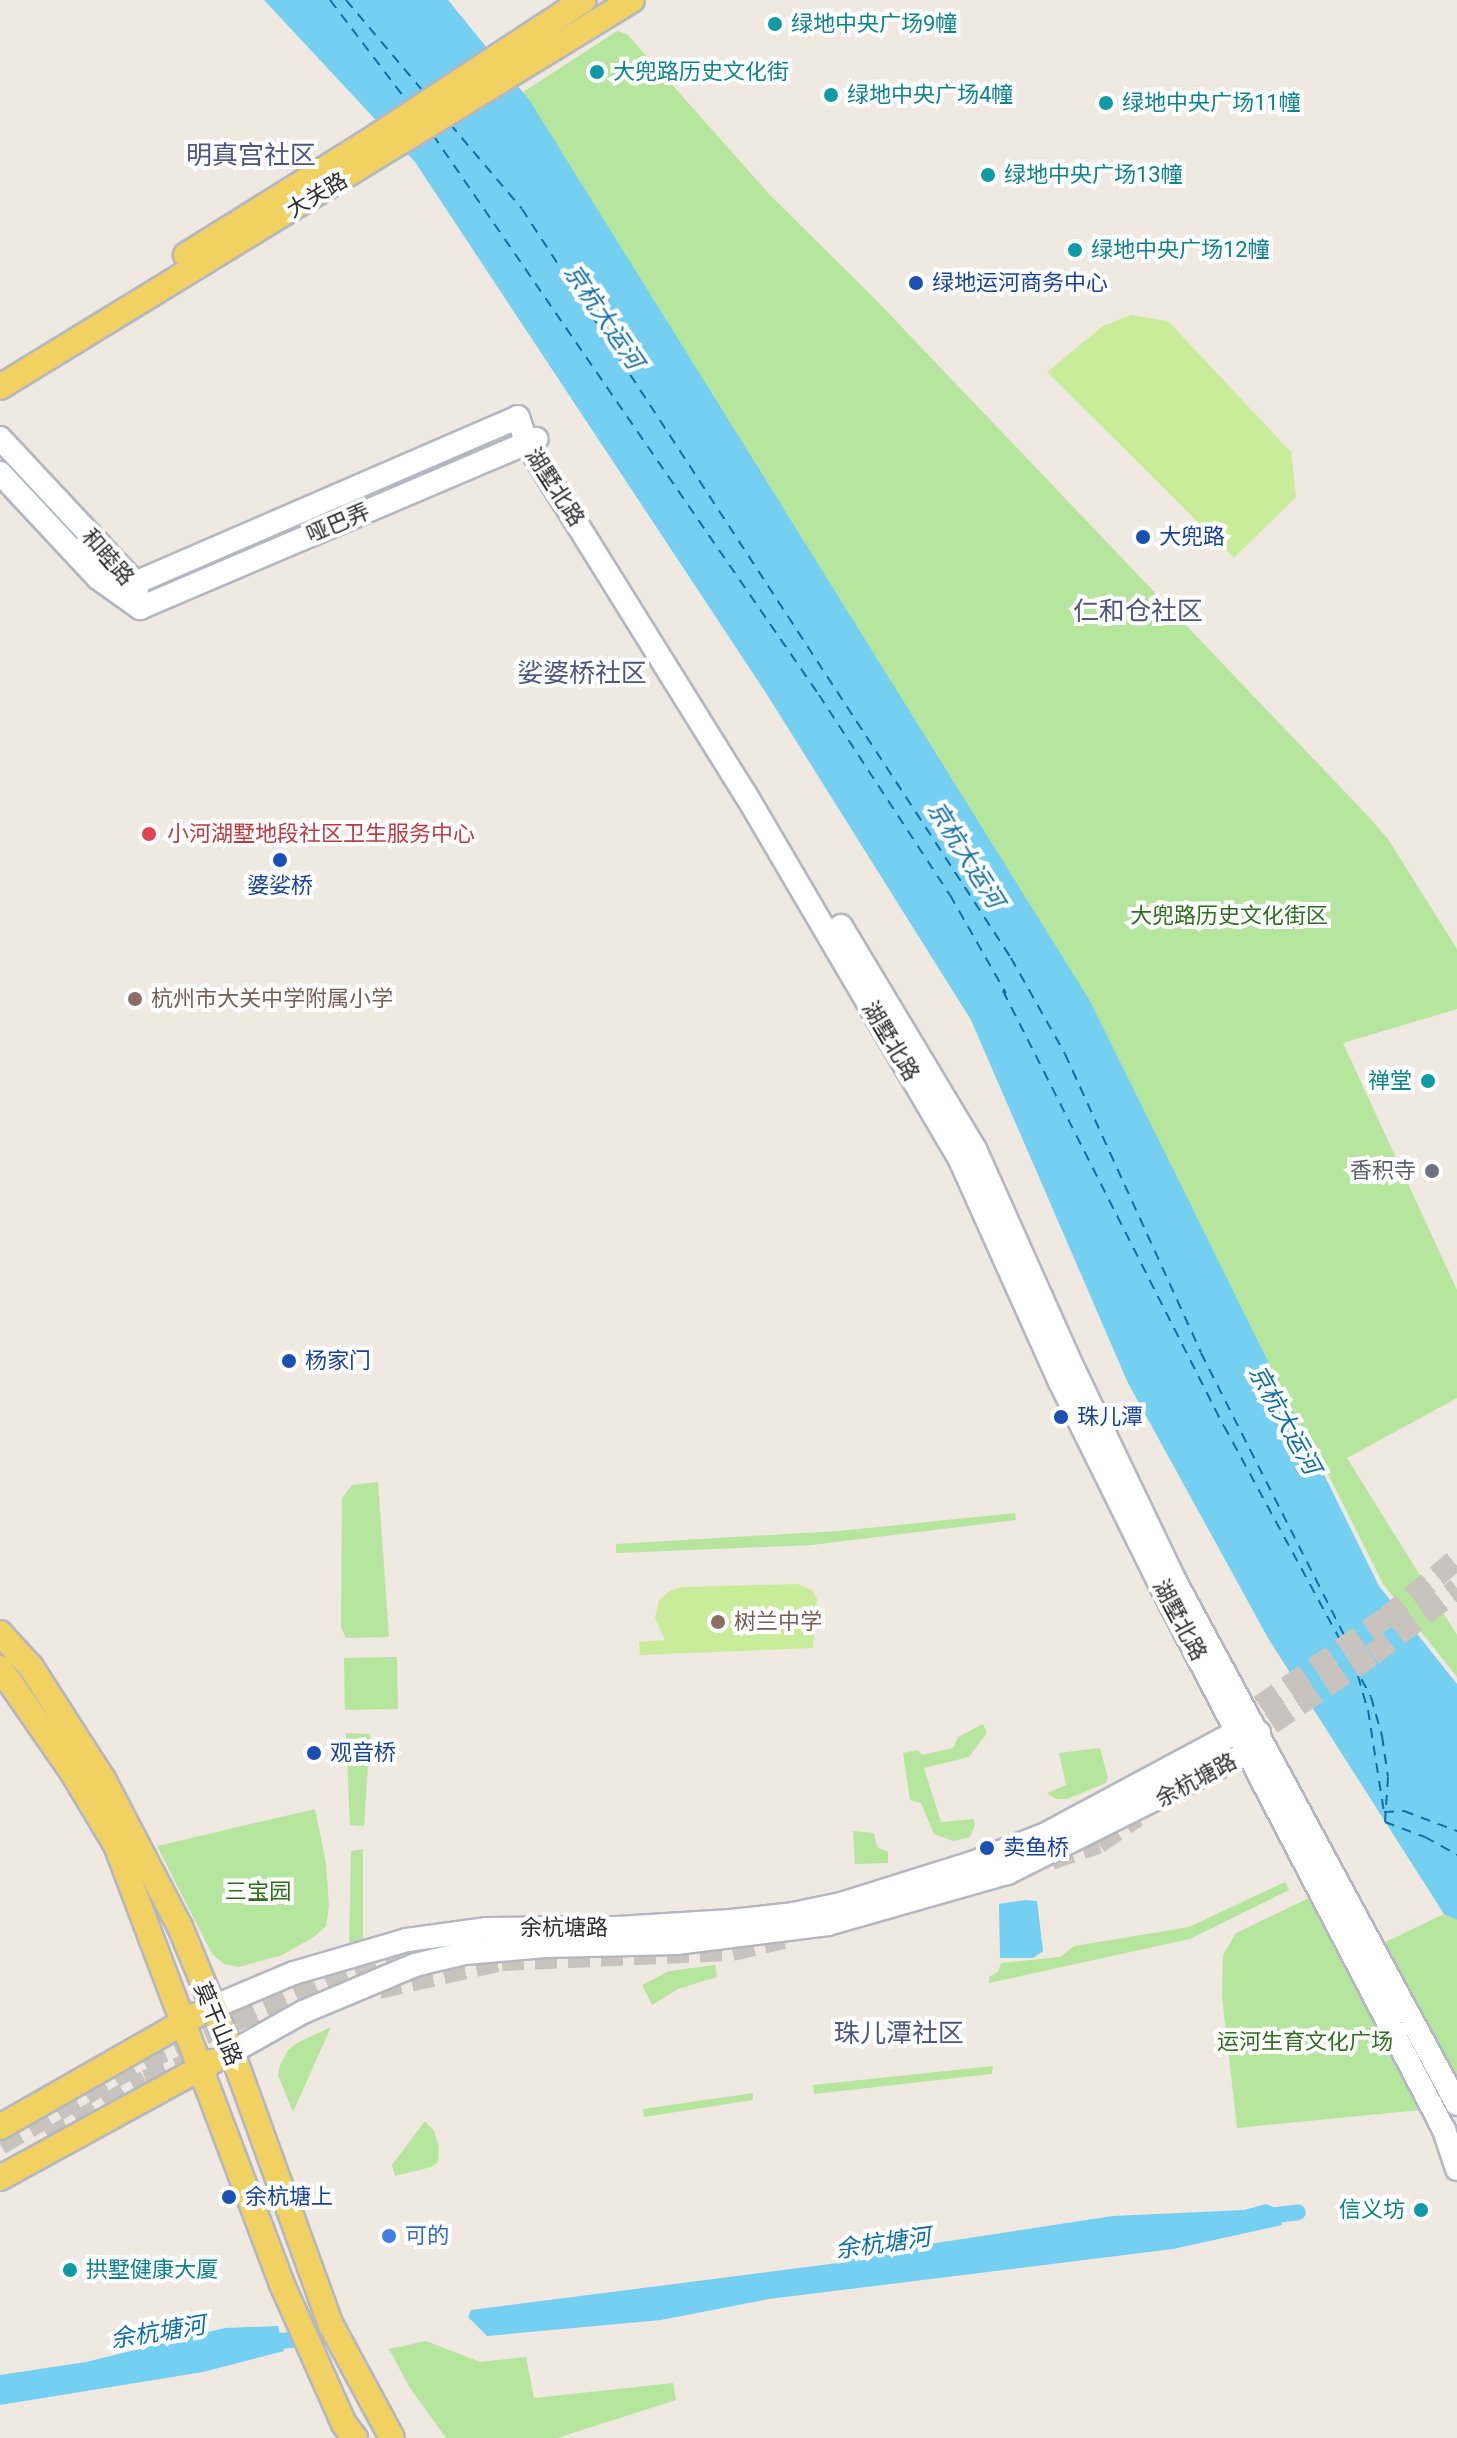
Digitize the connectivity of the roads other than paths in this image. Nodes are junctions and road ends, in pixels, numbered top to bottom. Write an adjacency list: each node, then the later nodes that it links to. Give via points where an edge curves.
1 (584, 0): 3 (main road, 大关路)
2 (624, 1): 3 (main road, 大关路)
3 (542, 42): 4 (main road, 大关路)
4 (16, 365): 5 (main road, 大关路)
5 (0, 387)
6 (518, 417): 8 (main road, 湖墅北路); 10 (main road, 哑巴弄)
7 (0, 438): 10 (main road, 和睦路)
8 (531, 440): 11 (main road, 哑巴弄); 14 (main road, 湖墅北路, via 933,1110 1060,1382)
9 (0, 473): 11 (main road, 和睦路, via 98,578)
10 (135, 583): 11 (main road, 和睦路)
11 (140, 608)
12 (0, 1633): 15 (main road, 莫干山路, via 31,1667 103,1779 180,1927)
13 (0, 1668): 16 (main road, 莫干山路, via 116,1845)
14 (1248, 1739): 15 (main road, 余杭塘路, via 1046,1834 841,1904 731,1921 487,1929 407,1940 294,1973); 17 (main road, 余杭塘路, via 1007,1873 813,1927 678,1943 465,1953 415,1965 317,2006); 19 (main road, 湖墅北路); 21 (main road, 湖墅北路, via 1444,2130)
15 (211, 2008): 16 (main road, 余杭塘路); 17 (main road, 莫干山路)
16 (183, 2021): 18 (main road, 莫干山路); 20 (main road, 余杭塘路)
17 (232, 2052): 18 (main road, 余杭塘路); 24 (main road, 莫干山路, via 331,2325)
18 (200, 2068): 22 (main road, 余杭塘路); 23 (main road, 莫干山路, via 281,2282)
19 (1457, 2104)
20 (0, 2127)
21 (1457, 2169)
22 (0, 2178)
23 (355, 2438)
24 (392, 2438)

